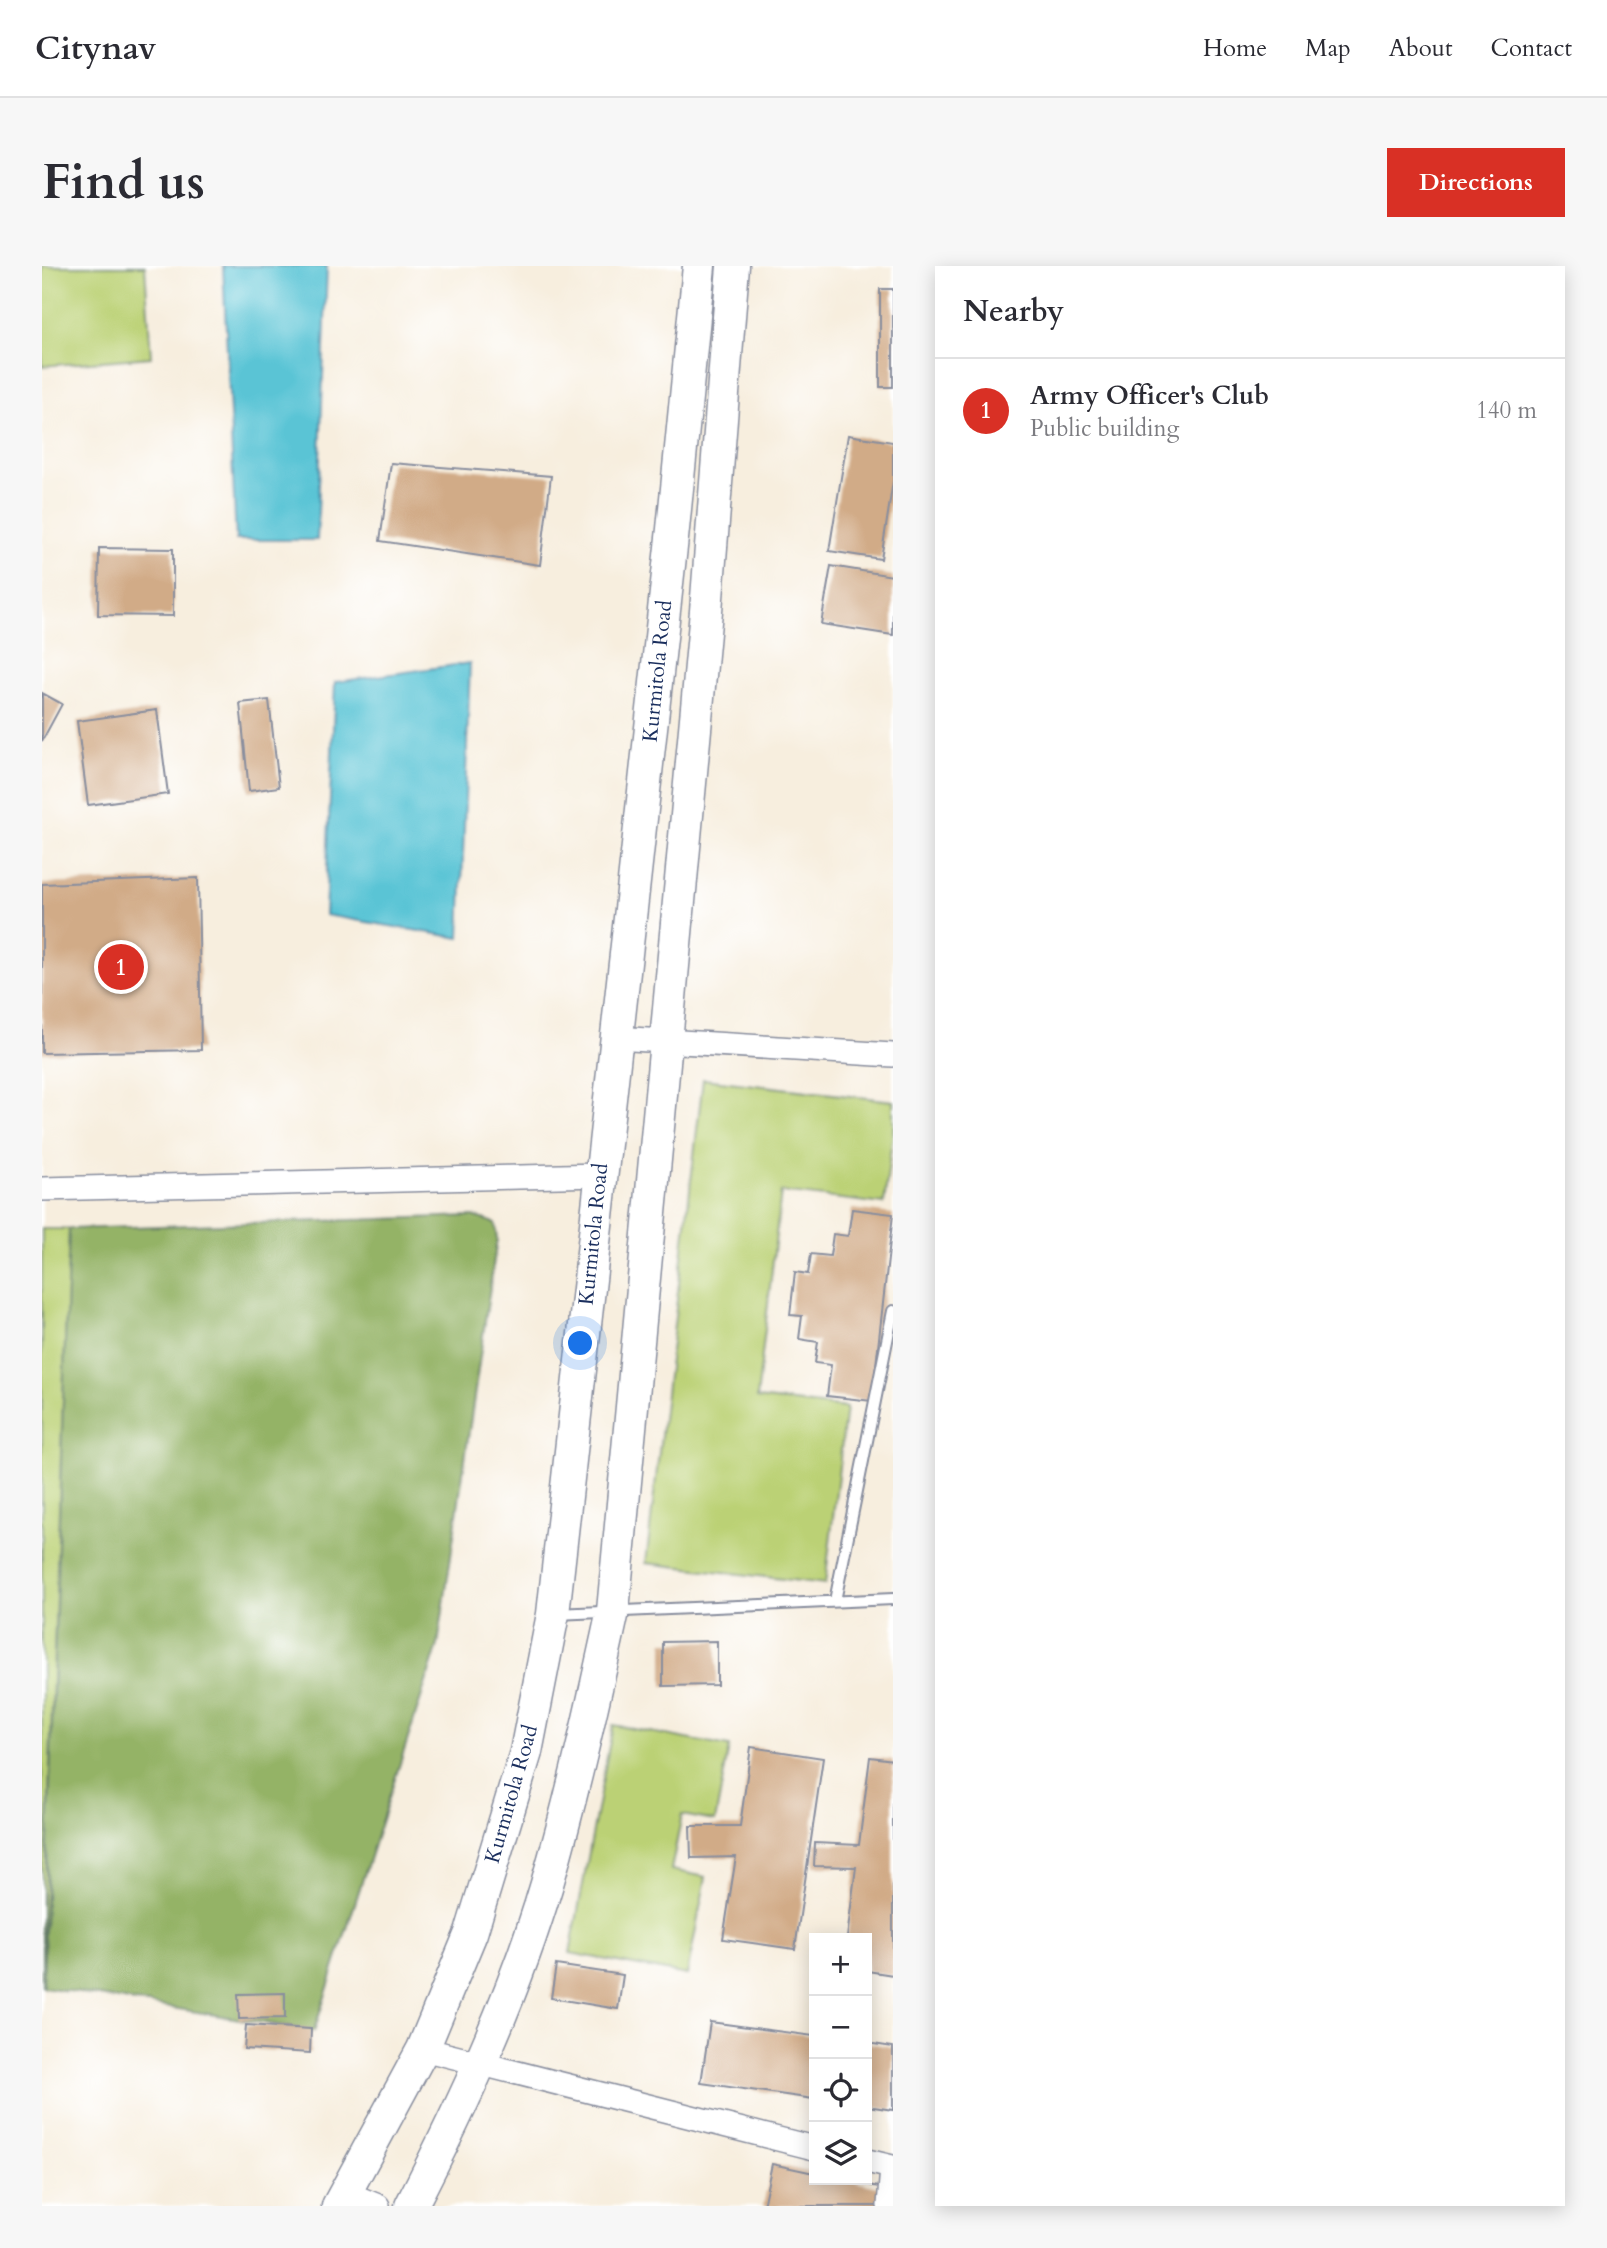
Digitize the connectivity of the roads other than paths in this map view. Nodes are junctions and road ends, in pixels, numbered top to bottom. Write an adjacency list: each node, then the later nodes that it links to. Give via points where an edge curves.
1 (699, 266): 3 (main road, Kurmitola Road)
2 (733, 266): 4 (main road, Kurmitola Road)
3 (615, 1038): 4 (street); 6 (main road, Kurmitola Road)
4 (666, 1041): 5 (street); 11 (main road, Kurmitola Road)
5 (893, 1055)
6 (600, 1175): 7 (street); 12 (main road, Kurmitola Road)
7 (42, 1189)
8 (893, 1311): 10 (lane)
9 (893, 1599): 10 (lane)
10 (835, 1601): 11 (lane)
11 (613, 1611): 12 (lane); 14 (main road, Kurmitola Road, via 547,1886)
12 (553, 1614): 13 (main road, Kurmitola Road, via 522,1765 471,1933)
13 (423, 2049): 14 (street); 17 (main road, Kurmitola Road)
14 (481, 2064): 15 (street); 19 (main road, Kurmitola Road)
15 (809, 2147)
16 (872, 2162): 20 (street, via 892,2167)
17 (342, 2199): 18 (street)
18 (379, 2206)
19 (411, 2206)
20 (889, 2206)

